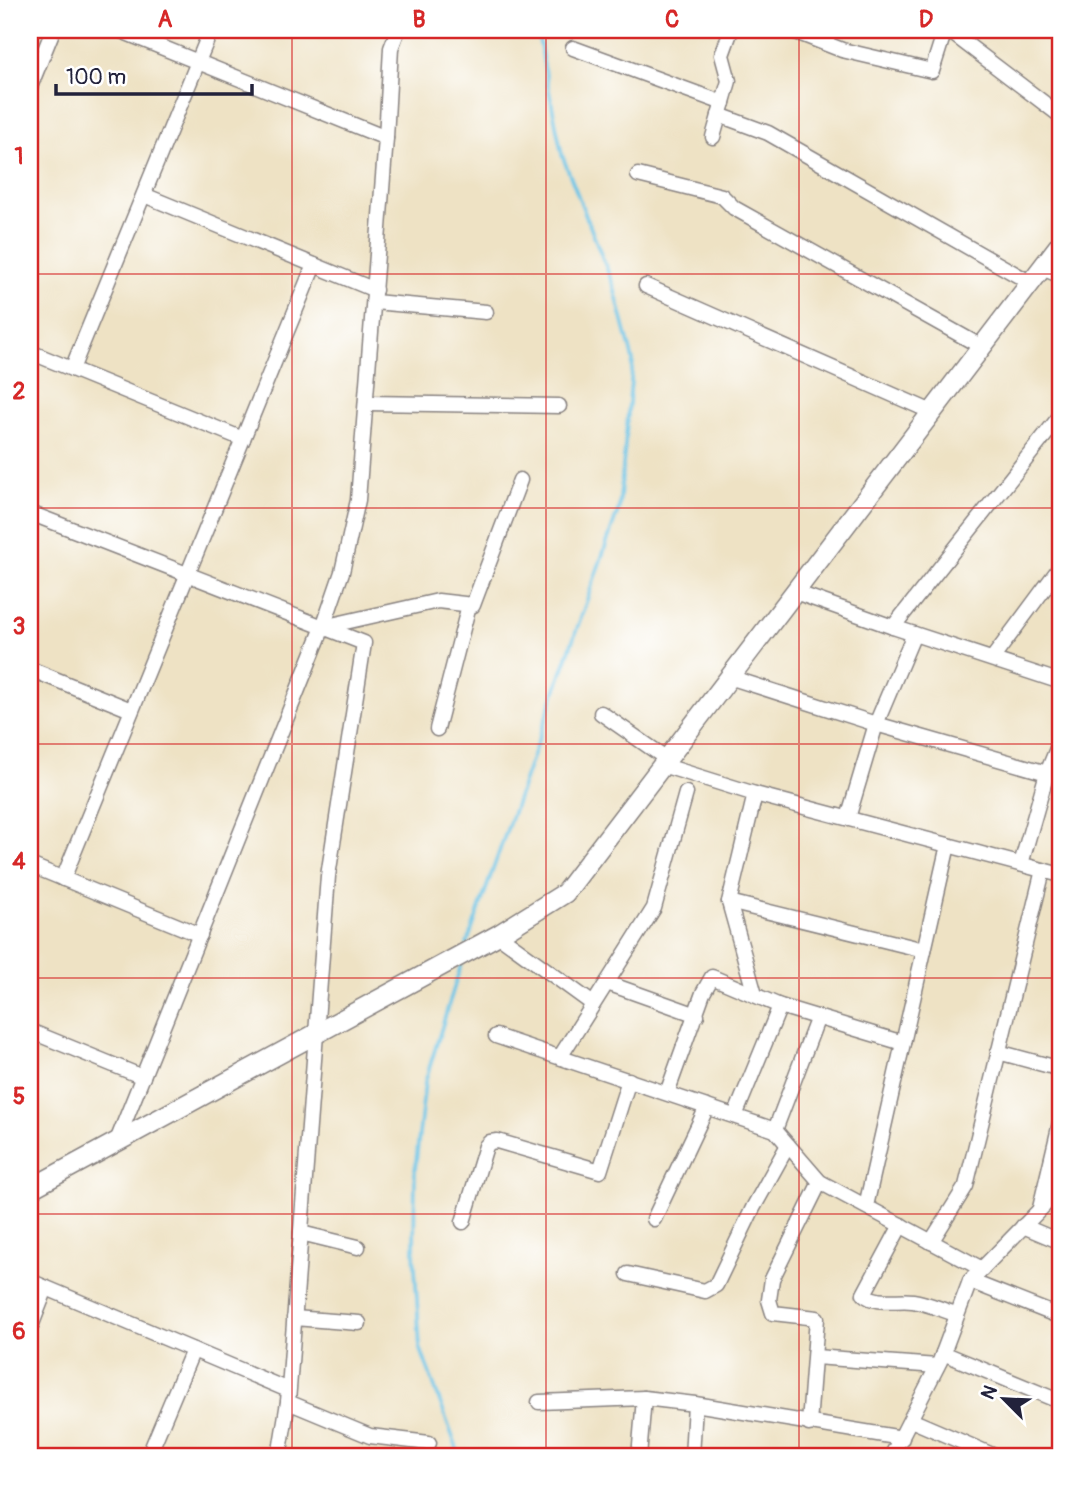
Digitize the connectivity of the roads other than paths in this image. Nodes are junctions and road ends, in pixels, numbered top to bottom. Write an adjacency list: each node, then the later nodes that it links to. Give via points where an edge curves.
1 (53, 30): 10 (street)
2 (120, 30): 9 (street)
3 (211, 30): 9 (street)
4 (398, 30): 14 (street, via 390,48)
5 (731, 30): 11 (street, via 722,55 729,81)
6 (791, 30): 7 (street, via 842,50 932,71)
7 (946, 30): 12 (street)
8 (573, 48): 11 (street)
9 (198, 61): 14 (street); 16 (street)
10 (30, 87)
11 (721, 109): 13 (street); 19 (street)
12 (1061, 116)
13 (713, 137)
14 (386, 138): 22 (street)
15 (638, 175): 24 (street, via 722,196 734,208)
16 (144, 195): 18 (street); 26 (street)
17 (1061, 243): 19 (street)
18 (314, 265): 22 (street); 31 (street)
19 (1036, 275): 20 (street); 24 (street)
20 (1061, 276)
21 (646, 286): 29 (street)
22 (374, 296): 23 (street); 27 (street)
23 (486, 312)
24 (982, 347): 29 (street)
25 (30, 352): 26 (street)
26 (72, 369): 31 (street)
27 (366, 403): 28 (street); 38 (street, via 358,500 342,572)
28 (559, 406)
29 (932, 412): 36 (street)
30 (1061, 415): 39 (street)
31 (243, 439): 35 (street)
32 (520, 480): 37 (street, via 474,605)
33 (30, 513): 35 (street)
34 (1061, 566): 41 (street)
35 (187, 574): 38 (street); 45 (street)
36 (795, 592): 39 (street); 43 (street)
37 (468, 605): 38 (street, via 438,600); 48 (street)
38 (323, 627): 62 (street); 72 (street, via 364,643 328,876)
39 (893, 627): 40 (street)
40 (914, 634): 41 (street); 47 (street)
41 (992, 659): 44 (street)
42 (30, 669): 45 (street)
43 (729, 677): 47 (street); 50 (street)
44 (1061, 682)
45 (131, 710): 60 (street)
46 (601, 713): 50 (street)
47 (876, 724): 51 (street); 54 (street)
48 (437, 729)
49 (1061, 739): 51 (street)
50 (665, 762): 53 (street); 63 (street, via 565,893)
51 (1054, 775): 56 (street)
52 (686, 793): 65 (street, via 654,908)
53 (755, 794): 54 (street); 61 (street)
54 (848, 818): 55 (street)
55 (948, 845): 56 (street); 64 (street)
56 (1021, 864): 58 (street)
57 (30, 865): 60 (street)
58 (1043, 870): 59 (street); 75 (street)
59 (1061, 875)
60 (62, 878): 62 (street)
61 (729, 902): 64 (street); 66 (street)
62 (200, 934): 78 (street)
63 (498, 935): 67 (street); 72 (street)
64 (924, 950): 74 (street)
65 (607, 983): 67 (street); 69 (street)
66 (755, 996): 68 (street); 69 (street, via 712,977)
67 (593, 1004): 76 (street)
68 (780, 1006): 70 (street); 82 (street)
69 (697, 1015): 80 (street)
70 (817, 1017): 74 (street); 84 (street)
71 (30, 1031): 78 (street)
72 (316, 1033): 85 (street); 96 (street)
73 (496, 1036): 76 (street)
74 (903, 1043): 90 (street)
75 (998, 1052): 77 (street); 97 (street, via 966,1186)
76 (560, 1057): 79 (street)
77 (1061, 1069)
78 (143, 1077): 85 (street)
79 (629, 1080): 80 (street); 93 (street, via 600,1171 490,1142)
80 (667, 1093): 81 (street)
81 (707, 1107): 82 (street); 92 (street)
82 (735, 1116): 84 (street)
83 (1061, 1119): 91 (street)
84 (775, 1130): 86 (street)
85 (117, 1141): 89 (street)
86 (788, 1145): 87 (street); 101 (street, via 716,1284 705,1292)
87 (820, 1182): 90 (street); 111 (street, via 772,1279 768,1300 774,1312 817,1318)
88 (1061, 1188): 91 (street)
89 (30, 1189)
90 (866, 1206): 94 (street)
91 (1040, 1210): 95 (street)
92 (654, 1219)
93 (463, 1222)
94 (901, 1226): 97 (street); 105 (street, via 864,1294)
95 (1023, 1226): 98 (street); 100 (street)
96 (301, 1233): 99 (street); 107 (street)
97 (931, 1242): 100 (street)
98 (1061, 1242)
99 (358, 1247)
100 (982, 1269): 103 (street)
101 (628, 1274)
102 (30, 1281): 104 (street)
103 (970, 1281): 105 (street); 106 (street)
104 (46, 1288): 109 (street); 110 (street)
105 (956, 1314): 112 (street)
106 (1061, 1317)
107 (294, 1318): 108 (street); 113 (street)
108 (359, 1323)
109 (30, 1329)
110 (192, 1350): 113 (street); 122 (street)
111 (815, 1357): 112 (street); 119 (street)
112 (940, 1359): 116 (street); 118 (street)
113 (288, 1396): 121 (street, via 370,1436); 123 (street)
114 (644, 1398): 115 (street); 117 (street); 124 (street)
115 (539, 1402)
116 (1061, 1402)
117 (695, 1404): 119 (street); 125 (street)
118 (911, 1420): 120 (street); 127 (street)
119 (809, 1424): 120 (street)
120 (902, 1438): 126 (street)
121 (429, 1443)
122 (148, 1457)
123 (279, 1457)
124 (639, 1457)
125 (692, 1457)
126 (891, 1457)
127 (997, 1457)

